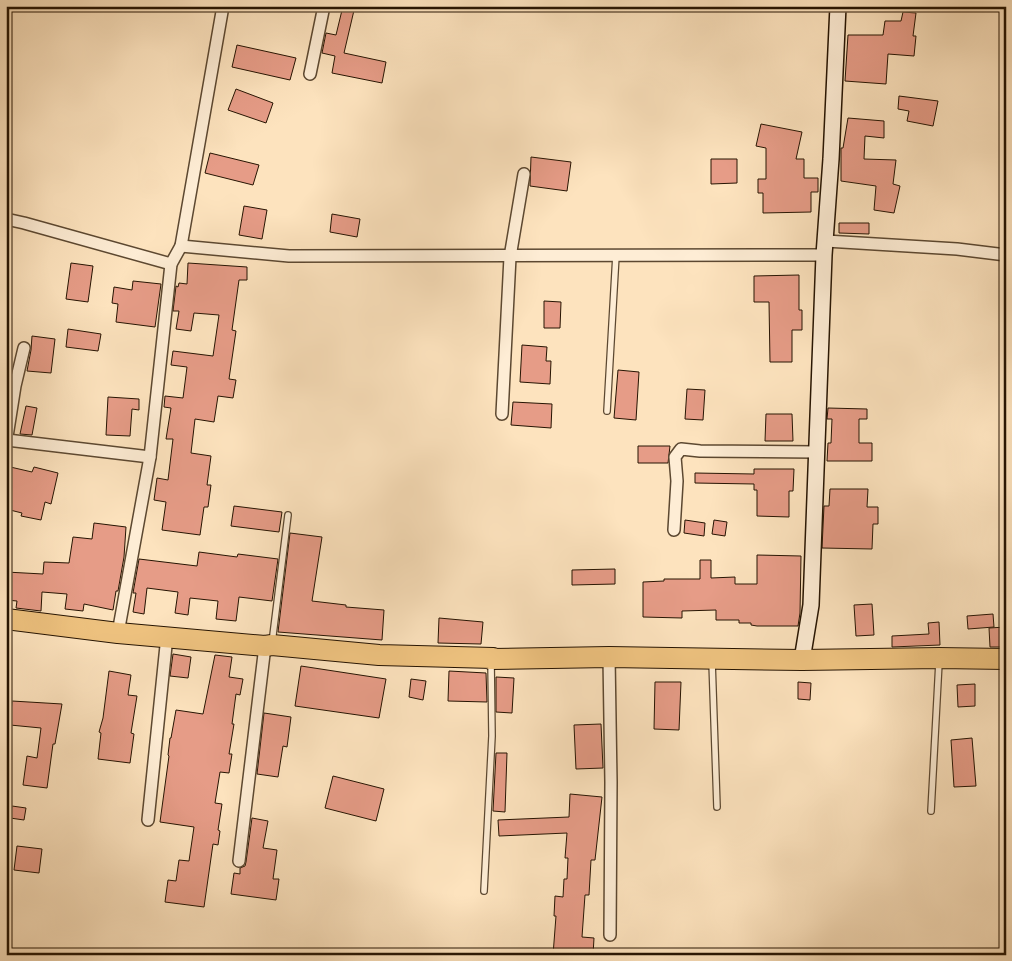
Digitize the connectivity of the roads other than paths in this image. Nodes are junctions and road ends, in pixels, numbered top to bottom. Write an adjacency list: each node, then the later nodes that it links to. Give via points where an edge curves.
1 (223, 6): 7 (street)
2 (324, 6): 4 (street)
3 (838, 6): 8 (street)
4 (310, 74)
5 (524, 174): 10 (street)
6 (6, 219): 12 (street)
7 (181, 246): 10 (street, via 289,256); 12 (street)
8 (825, 248): 9 (street); 11 (street, via 957,249); 17 (street)
9 (616, 255): 10 (street); 14 (lane)
10 (510, 256): 15 (street)
11 (1006, 256)
12 (171, 264): 18 (street)
13 (24, 348): 16 (street)
14 (607, 411)
15 (502, 414)
16 (6, 441): 18 (street)
17 (816, 452): 20 (street, via 681,448 675,456); 30 (street, via 811,605)
18 (150, 457): 22 (street)
19 (288, 515): 24 (lane)
20 (674, 530)
21 (6, 619): 22 (highway)
22 (118, 633): 23 (highway)
23 (167, 636): 24 (highway); 33 (street)
24 (268, 646): 27 (highway, via 379,655); 34 (street)
25 (609, 657): 27 (highway); 28 (highway); 36 (street)
26 (939, 658): 29 (highway); 30 (highway); 32 (lane)
27 (491, 659): 35 (lane, via 492,736)
28 (712, 659): 30 (highway); 31 (lane)
29 (1006, 659)
30 (802, 660)
31 (717, 807)
32 (931, 811)
33 (148, 820)
34 (239, 860)
35 (484, 891)
36 (610, 935)

